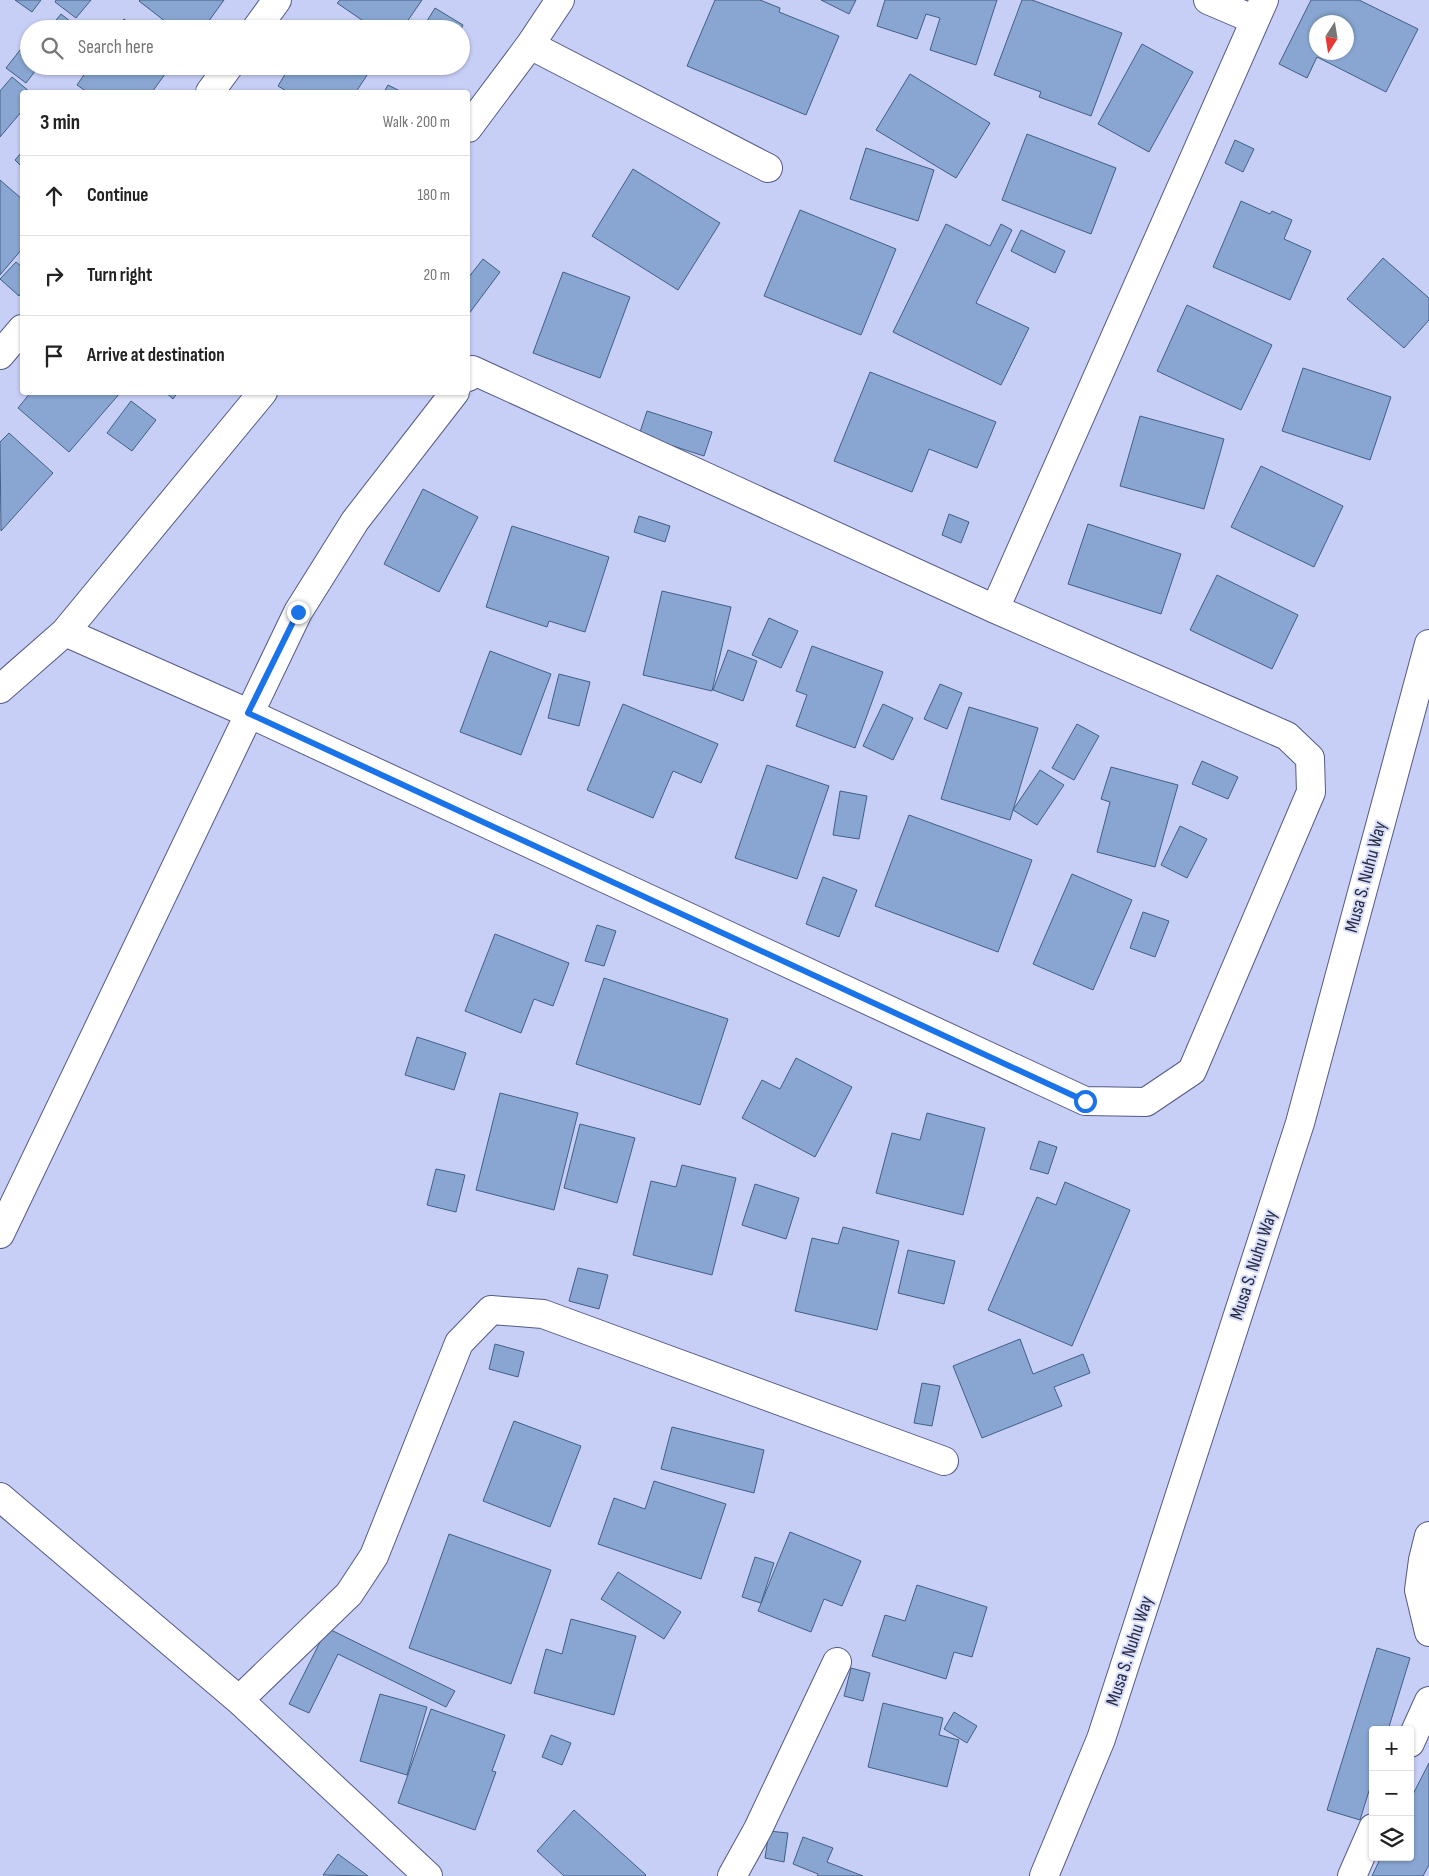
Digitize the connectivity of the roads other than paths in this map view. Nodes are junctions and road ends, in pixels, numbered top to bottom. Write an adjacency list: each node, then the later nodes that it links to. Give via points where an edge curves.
1 (277, 0): 5 (street)
2 (560, 0): 6 (street)
3 (1208, 0): 4 (street)
4 (1260, 10): 16 (street)
5 (263, 20)
6 (530, 45): 9 (street); 10 (street)
7 (222, 75): 8 (street)
8 (211, 90)
9 (470, 125)
10 (768, 168)
11 (20, 330): 12 (street)
12 (0, 355)
13 (470, 374): 16 (street, via 472,370)
14 (261, 395): 17 (street)
15 (453, 395): 20 (street, via 355,521 298,612)
16 (996, 609): 20 (street, via 1287,736 1310,758 1311,792 1192,1071 1146,1102 1085,1101)
17 (65, 632): 19 (street); 20 (street)
18 (1429, 644): 33 (street, Musa S. Nuhu Way, via 1300,1123 1102,1739)
19 (0, 689)
20 (248, 713): 21 (street)
21 (0, 1234)
22 (944, 1461): 27 (street, via 543,1314 491,1310 459,1342 374,1556 349,1594)
23 (0, 1497): 27 (street)
24 (1429, 1536): 25 (street, via 1418,1590)
25 (1429, 1632)
26 (837, 1662): 32 (street, via 758,1829)
27 (239, 1700): 31 (street)
28 (1429, 1701): 29 (street)
29 (1414, 1734)
30 (1369, 1837): 34 (street)
31 (428, 1876)
32 (732, 1876)
33 (1044, 1876)
34 (1352, 1876)

